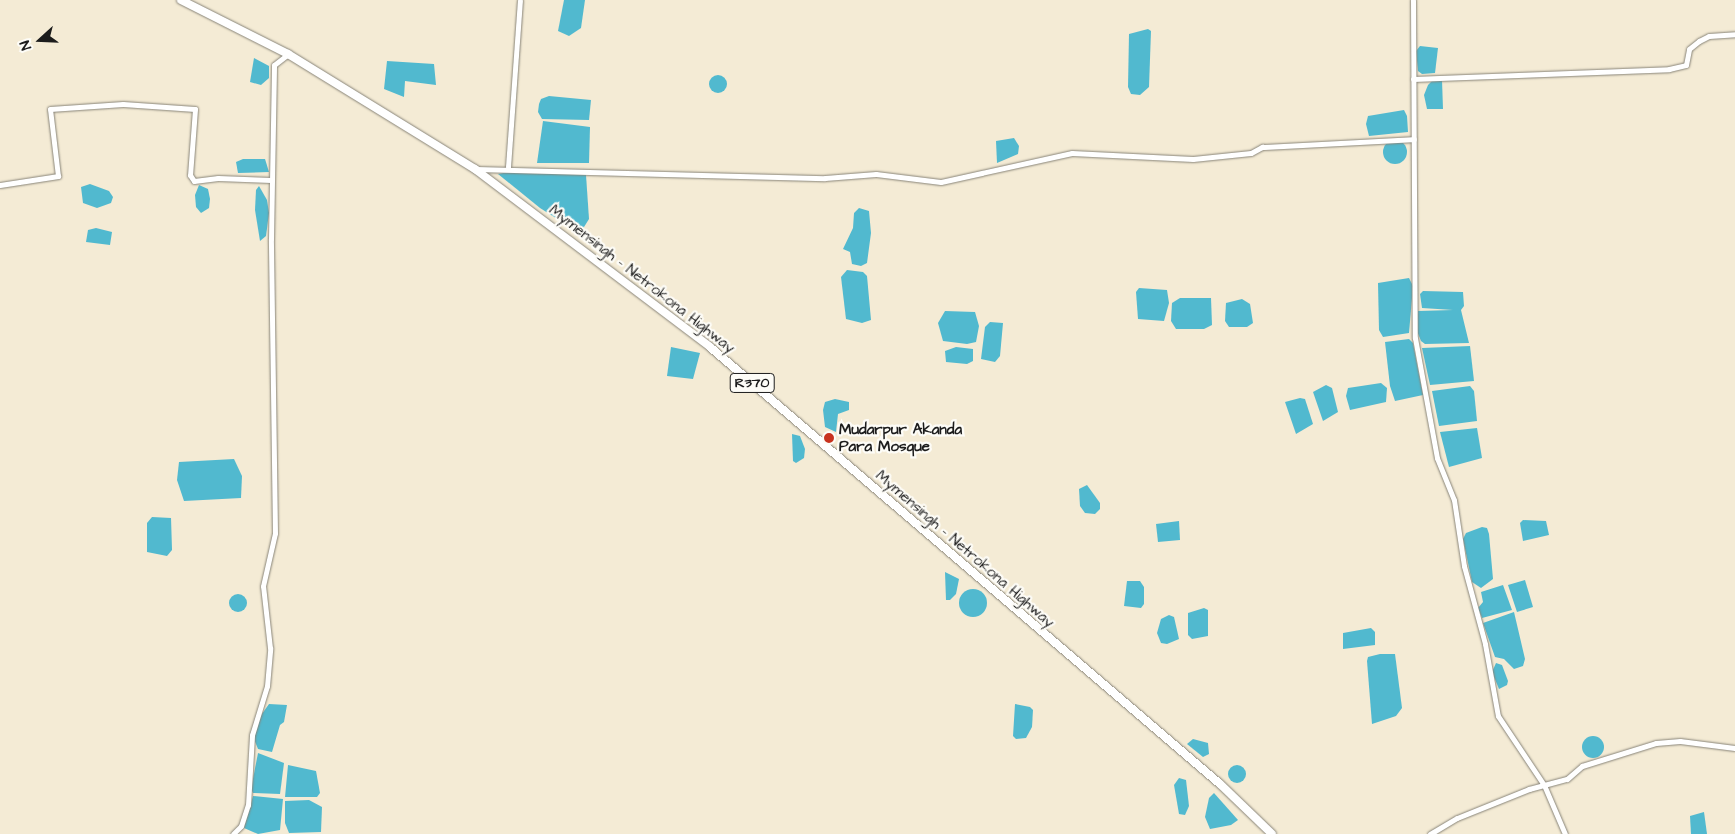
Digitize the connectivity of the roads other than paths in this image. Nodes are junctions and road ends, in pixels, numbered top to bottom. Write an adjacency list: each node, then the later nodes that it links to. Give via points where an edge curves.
1 (181, 0): 5 (main road, Mymensingh - Netrokona Highway / R370)
2 (520, 0): 8 (street)
3 (1413, 0): 6 (street)
4 (1735, 34): 6 (street, via 1709,36 1699,41 1689,49 1686,65 1669,69)
5 (288, 54): 9 (main road, Mymensingh - Netrokona Highway / R370); 10 (street, via 274,65)
6 (1413, 79): 7 (street)
7 (1414, 139): 8 (street, via 1262,147 1252,153 1193,159 1072,153 941,182 876,174 825,178); 13 (street, via 1414,338 1437,458 1454,500 1464,566 1486,644 1498,716)
8 (508, 167): 9 (street)
9 (475, 169): 15 (main road, Mymensingh - Netrokona Highway / R370, via 710,347 1220,784)
10 (271, 180): 11 (street, via 218,178 194,182 190,175 196,109 123,104 50,109 58,176); 14 (street, via 276,533 263,586 270,648 267,686 252,735 248,806 241,826)
11 (0, 185)
12 (1735, 748): 13 (street, via 1680,742 1656,743 1582,766 1567,779)
13 (1544, 785): 16 (street, via 1457,818); 17 (street)
14 (233, 834)
15 (1272, 834)
16 (1430, 834)
17 (1565, 834)

